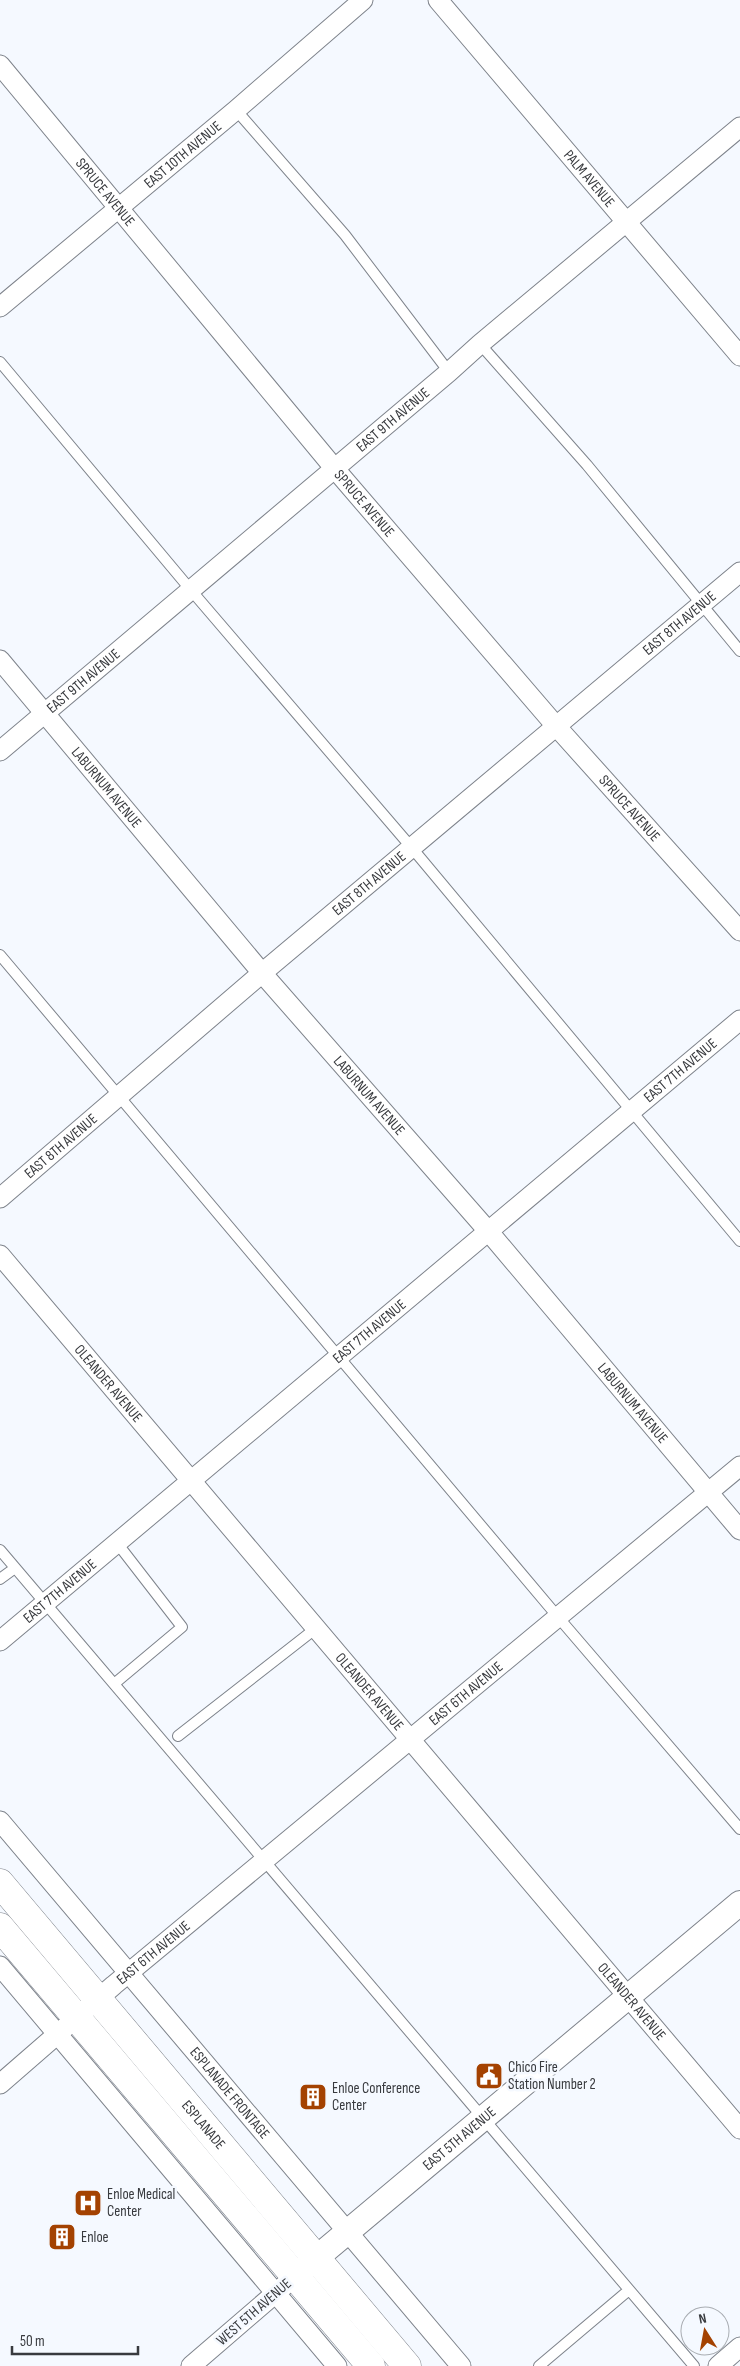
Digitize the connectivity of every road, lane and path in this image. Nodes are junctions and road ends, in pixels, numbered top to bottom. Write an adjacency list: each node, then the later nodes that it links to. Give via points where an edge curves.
1 (363, 0): 4 (street, EAST 10TH AVENUE)
2 (438, 0): 7 (street, PALM AVENUE)
3 (0, 64): 6 (street, SPRUCE AVENUE)
4 (236, 110): 6 (street, EAST 10TH AVENUE); 12 (lane, via 345,235)
5 (740, 127): 7 (street, EAST 9TH AVENUE)
6 (118, 207): 8 (street, EAST 10TH AVENUE); 13 (street, SPRUCE AVENUE)
7 (627, 223): 9 (street, EAST 9TH AVENUE); 10 (street, PALM AVENUE)
8 (0, 307)
9 (480, 344): 12 (street, EAST 9TH AVENUE); 16 (lane, via 588,465)
10 (740, 356)
11 (0, 362): 15 (lane)
12 (450, 372): 13 (street, EAST 9TH AVENUE)
13 (335, 469): 15 (street, EAST 9TH AVENUE); 20 (street, SPRUCE AVENUE)
14 (740, 572): 16 (street, EAST 8TH AVENUE)
15 (190, 590): 19 (street, EAST 9TH AVENUE); 22 (lane)
16 (701, 604): 17 (lane); 20 (street, EAST 8TH AVENUE)
17 (740, 650)
18 (0, 660): 19 (street, LABURNUM AVENUE)
19 (45, 713): 21 (street, EAST 9TH AVENUE); 25 (street, LABURNUM AVENUE)
20 (556, 726): 22 (street, EAST 8TH AVENUE); 23 (street, SPRUCE AVENUE)
21 (0, 751)
22 (412, 848): 25 (street, EAST 8TH AVENUE); 28 (lane)
23 (740, 931)
24 (0, 956): 27 (lane)
25 (262, 973): 27 (street, EAST 8TH AVENUE); 30 (street, LABURNUM AVENUE)
26 (740, 1020): 28 (street, EAST 7TH AVENUE)
27 (119, 1096): 29 (street, EAST 8TH AVENUE); 33 (lane)
28 (631, 1112): 30 (street, EAST 7TH AVENUE); 31 (lane)
29 (0, 1198)
30 (489, 1232): 33 (street, EAST 7TH AVENUE); 36 (street, LABURNUM AVENUE)
31 (740, 1241)
32 (0, 1255): 35 (street, OLEANDER AVENUE)
33 (340, 1357): 35 (street, EAST 7TH AVENUE); 43 (lane)
34 (740, 1466): 36 (street, EAST 6TH AVENUE)
35 (192, 1482): 38 (street, EAST 7TH AVENUE); 44 (street, OLEANDER AVENUE)
36 (708, 1492): 37 (street, LABURNUM AVENUE); 43 (street, EAST 6TH AVENUE)
37 (740, 1530)
38 (118, 1543): 42 (street, EAST 7TH AVENUE); 46 (lane, via 182,1627)
39 (0, 1550): 40 (lane)
40 (15, 1568): 41 (lane); 42 (lane)
41 (0, 1579)
42 (45, 1603): 45 (street, EAST 7TH AVENUE); 46 (lane)
43 (558, 1617): 48 (street, EAST 6TH AVENUE); 50 (lane)
44 (316, 1629): 47 (lane); 48 (street, OLEANDER AVENUE)
45 (0, 1641)
46 (114, 1684): 51 (lane)
47 (178, 1736)
48 (410, 1740): 51 (street, EAST 6TH AVENUE); 57 (street, OLEANDER AVENUE)
49 (0, 1820): 56 (street, ESPLANADE FRONTAGE)
50 (740, 1829)
51 (264, 1860): 56 (street, EAST 6TH AVENUE); 61 (lane)
52 (0, 1883): 58 (main road, ESPLANADE)
53 (740, 1903): 57 (street, EAST 5TH AVENUE)
54 (0, 1927): 59 (main road, ESPLANADE)
55 (0, 1966): 59 (street)
56 (130, 1972): 58 (street, EAST 6TH AVENUE); 63 (street, ESPLANADE FRONTAGE)
57 (628, 1997): 61 (street, EAST 5TH AVENUE); 62 (street, OLEANDER AVENUE)
58 (98, 1999): 59 (street, EAST 6TH AVENUE); 64 (main road, ESPLANADE)
59 (67, 2026): 60 (street, EAST 6TH AVENUE); 65 (main road, ESPLANADE)
60 (0, 2084)
61 (483, 2119): 63 (street, EAST 5TH AVENUE); 66 (lane)
62 (740, 2129)
63 (347, 2233): 64 (street, EAST 5TH AVENUE); 72 (street, ESPLANADE FRONTAGE)
64 (316, 2258): 65 (street, WEST 5TH AVENUE); 71 (main road, ESPLANADE)
65 (286, 2285): 68 (street, WEST 5TH AVENUE); 69 (street); 70 (main road, ESPLANADE)
66 (629, 2290): 73 (lane); 74 (lane)
67 (740, 2347): 75 (street)
68 (192, 2366)
69 (337, 2366)
70 (371, 2366)
71 (407, 2366)
72 (461, 2366)
73 (538, 2366)
74 (694, 2366)
75 (718, 2366)

